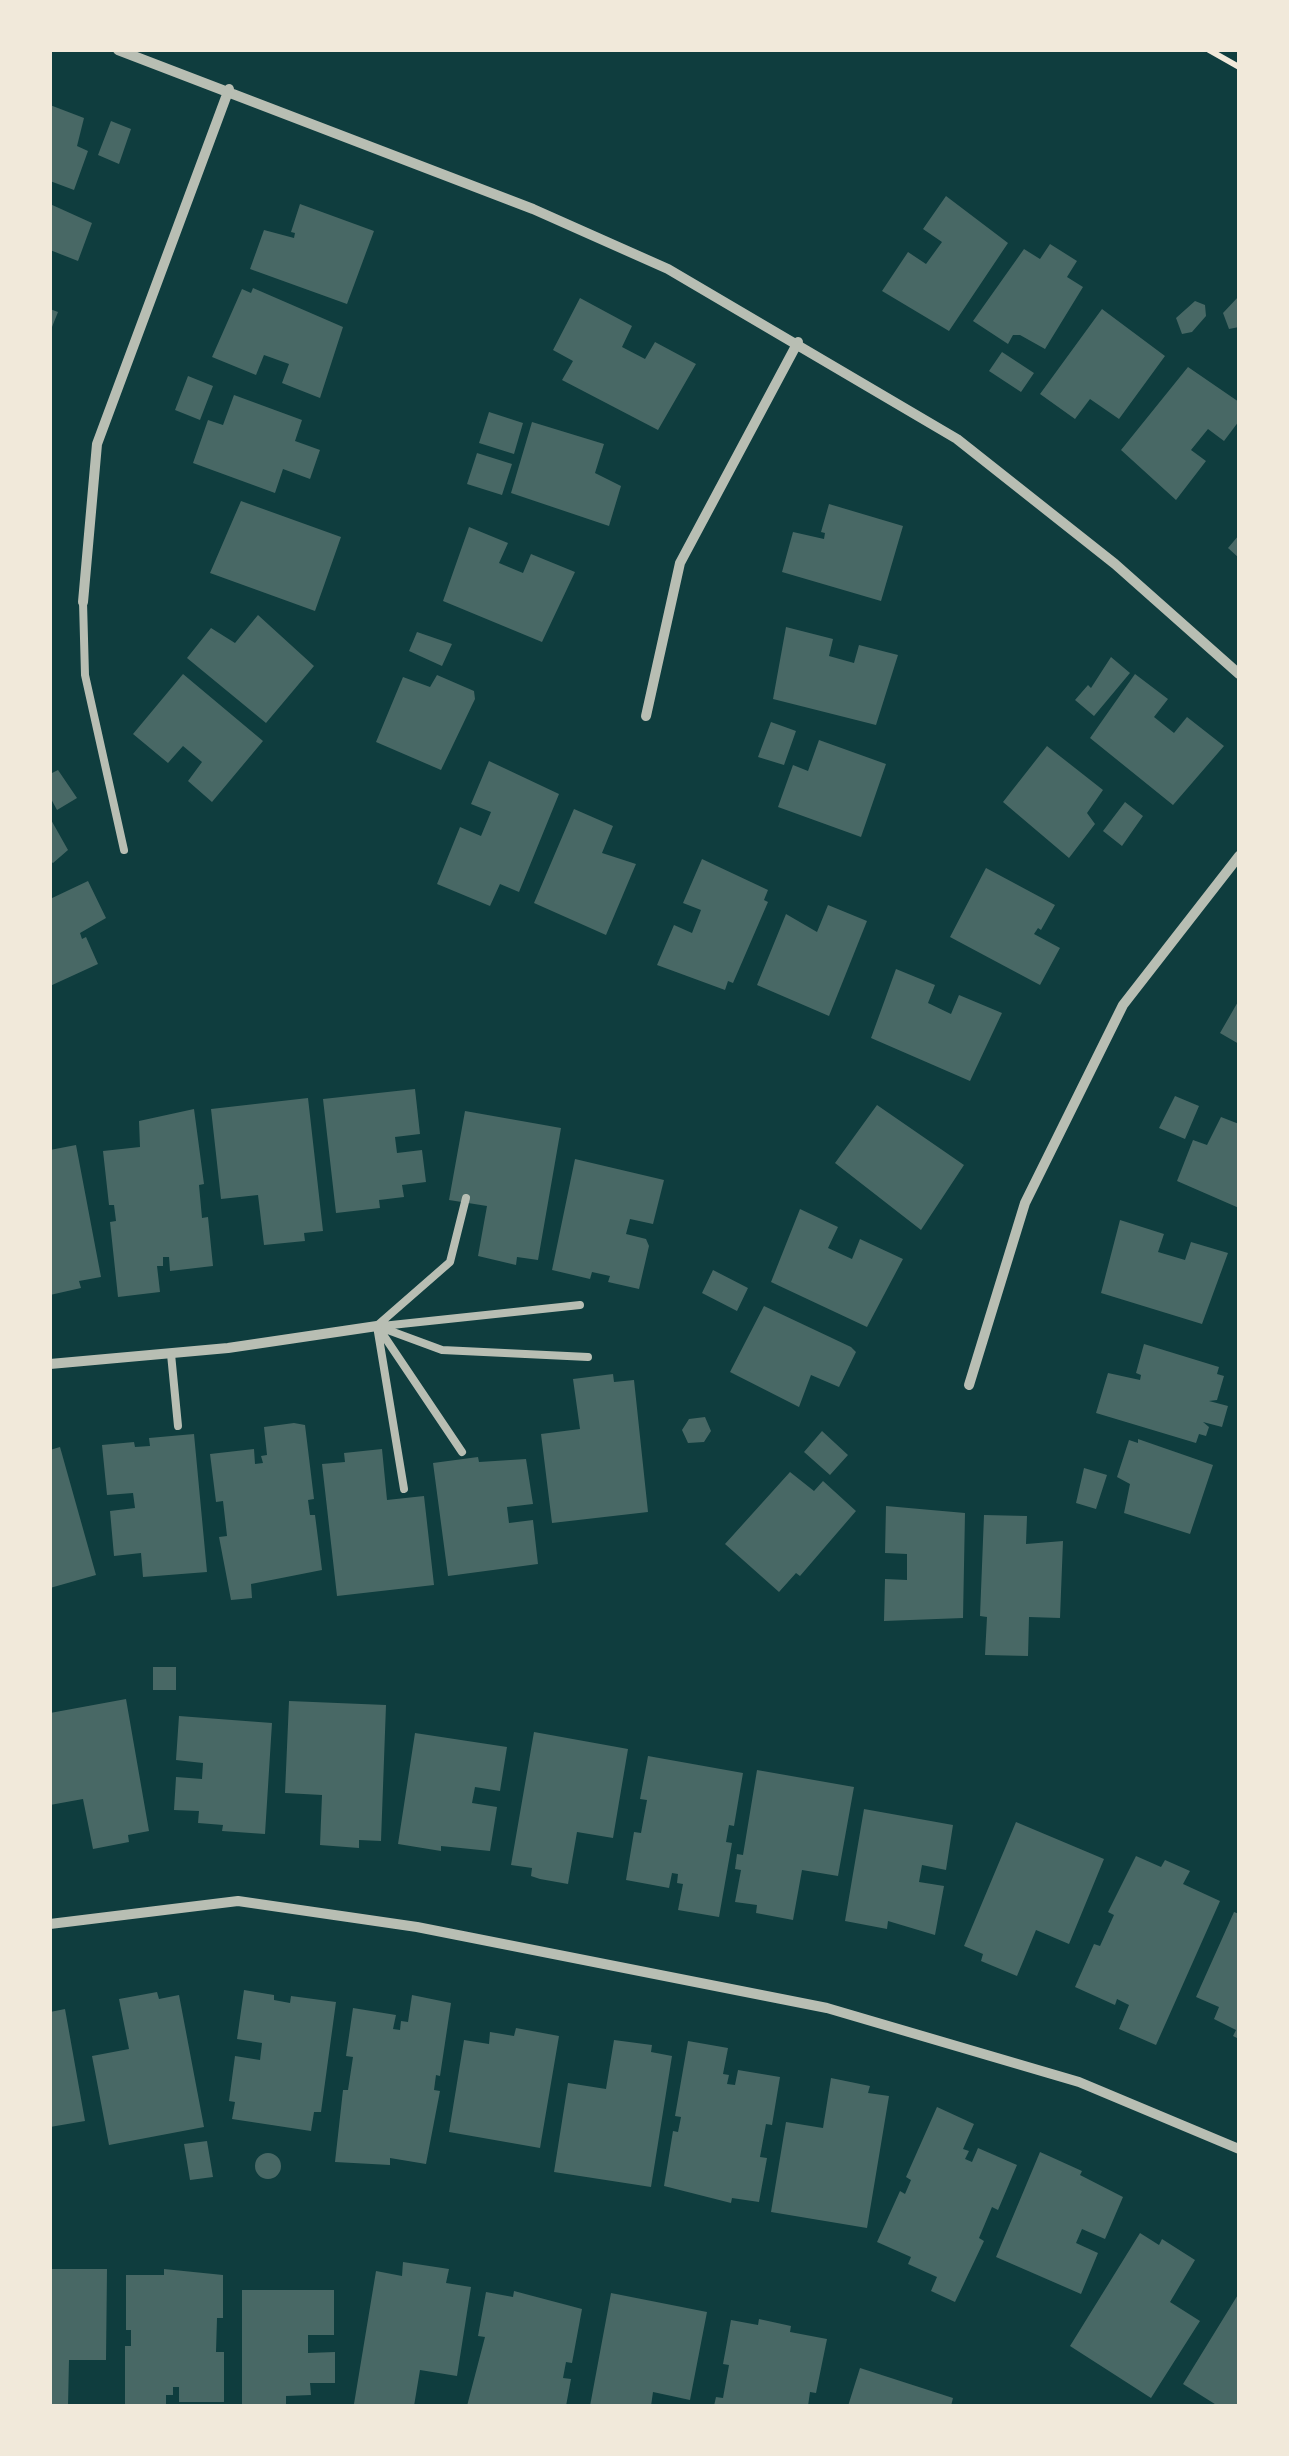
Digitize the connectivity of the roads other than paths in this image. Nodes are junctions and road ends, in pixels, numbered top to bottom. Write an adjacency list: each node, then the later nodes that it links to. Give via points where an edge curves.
1 (118, 50): 2 (street)
2 (229, 89): 3 (street, via 668,269); 4 (street, via 97,444)
3 (798, 342): 5 (street, via 957,438); 6 (street, via 680,563)
4 (83, 602): 7 (lane, via 84,675)
5 (1239, 674)
6 (646, 716)
7 (124, 850)
8 (1239, 856): 15 (street, via 1123,1005 1024,1202)
9 (466, 1198): 11 (lane, via 450,1262)
10 (580, 1305): 11 (lane)
11 (378, 1326): 12 (street); 13 (lane, via 442,1350); 17 (lane); 18 (lane)
12 (171, 1354): 14 (street); 16 (lane)
13 (588, 1357)
14 (50, 1364)
15 (969, 1385)
16 (178, 1426)
17 (462, 1452)
18 (404, 1489)
19 (50, 1924): 20 (street, via 238,1901 417,1927 827,2008 1078,2082)
20 (1239, 2150)

